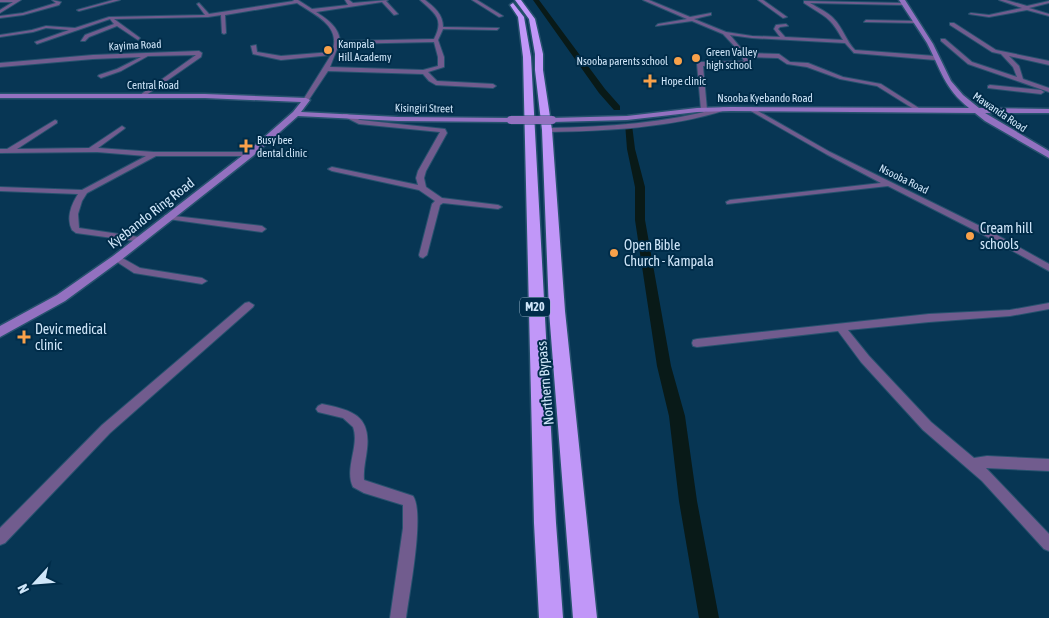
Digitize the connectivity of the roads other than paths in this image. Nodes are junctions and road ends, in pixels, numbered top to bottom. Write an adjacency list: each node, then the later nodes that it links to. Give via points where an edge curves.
1 (18, 0): 15 (street); 25 (street)
2 (54, 0): 33 (street, via 58,4)
3 (118, 0): 23 (street)
4 (347, 0): 20 (street)
5 (382, 0): 6 (street); 20 (street); 27 (street)
6 (386, 0)
7 (422, 0): 44 (street, via 436,12)
8 (474, 0): 32 (street)
9 (509, 0): 119 (highway, Northern Bypass / M20, via 521,17 526,47)
10 (518, 0): 85 (highway, Northern Bypass / M20, via 527,9 535,27)
11 (645, 0): 36 (street)
12 (760, 0): 34 (street)
13 (1001, 0): 22 (street)
14 (1029, 0): 21 (street)
15 (0, 1)
16 (297, 1): 24 (street); 26 (street)
17 (902, 2): 38 (street, Mawanda Road); 55 (street, via 805,2 826,13 837,24)
18 (1049, 2): 21 (street)
19 (199, 4): 31 (street)
20 (351, 5): 24 (street)
21 (1034, 5): 22 (street)
22 (1026, 8): 29 (street, via 989,16); 30 (street)
23 (79, 10)
24 (310, 11): 57 (street, via 333,28)
25 (0, 12)
26 (223, 14): 31 (street); 46 (street)
27 (396, 14)
28 (709, 14): 36 (street)
29 (970, 14)
30 (1049, 15)
31 (208, 16): 35 (street)
32 (501, 16)
33 (0, 17)
34 (785, 17)
35 (109, 18): 39 (street); 43 (street)
36 (691, 19): 40 (street); 47 (street)
37 (866, 21): 38 (street)
38 (916, 22): 63 (street, Mawanda Road)
39 (118, 24): 50 (street); 52 (street)
40 (658, 24)
41 (952, 24): 60 (street)
42 (786, 25): 51 (street, via 776,29)
43 (78, 28): 48 (street, via 46,27); 56 (street)
44 (442, 28): 45 (street); 53 (street)
45 (497, 29)
46 (224, 33)
47 (725, 33): 49 (street); 59 (street)
48 (0, 36)
49 (760, 38): 51 (street); 59 (street, via 745,44)
50 (138, 39)
51 (784, 39): 55 (street)
52 (83, 40)
53 (436, 40): 57 (street); 67 (street, via 441,66)
54 (942, 40): 69 (street, via 970,63)
55 (845, 42): 63 (street, via 857,52)
56 (37, 43)
57 (337, 43): 61 (street)
58 (254, 46): 61 (street, via 255,53 278,58)
59 (742, 52): 78 (street, via 747,63 700,64); 79 (street, via 779,56 788,62 808,65 842,78 879,84)
60 (999, 52): 64 (street); 69 (street, via 1016,66)
61 (334, 53): 66 (street)
62 (149, 55): 65 (street, Kayima Road); 68 (street); 74 (street, Kayima Road, via 199,54)
63 (935, 58): 81 (street, Mawanda Road, via 956,93)
64 (1049, 63)
65 (0, 65)
66 (325, 70): 67 (street); 75 (street)
67 (424, 72): 70 (street, via 441,84)
68 (101, 76)
69 (1021, 81): 72 (street)
70 (492, 86)
71 (990, 87): 72 (street)
72 (1049, 91)
73 (0, 96): 74 (street, Central Road)
74 (142, 96): 75 (street, Central Road)
75 (306, 100): 82 (street, Kyebando Ring Road)
76 (724, 109): 77 (street, Nsooba Kyebando Road); 78 (street, Nsooba Kyebando Road); 85 (street, via 667,122 603,129)
77 (751, 109): 79 (street, Nsooba Kyebando Road); 94 (street, Nsooba Road, via 813,146)
78 (704, 110): 85 (street, Nsooba Kyebando Road)
79 (919, 110): 81 (street, Nsooba Kyebando Road)
80 (1049, 111): 81 (street, Nsooba Kyebando Road)
81 (978, 112): 91 (street, Mawanda Road)
82 (296, 114): 83 (street, Kisingiri Street); 90 (street, Kyebando Ring Road)
83 (345, 115): 85 (street, Kisingiri Street, bridge, via 511,120); 95 (street, via 359,122 435,128 444,132 422,171)
84 (55, 122): 88 (street)
85 (550, 125): 120 (highway, Northern Bypass / M20, via 558,321)
86 (122, 128): 87 (street)
87 (91, 150): 88 (street); 89 (street)
88 (4, 151): 92 (street)
89 (154, 154): 90 (street); 97 (street)
90 (250, 154): 101 (street, Kyebando Ring Road)
91 (1049, 155)
92 (0, 156)
93 (332, 169): 95 (street)
94 (888, 184): 99 (street); 106 (street, Nsooba Road)
95 (422, 188): 98 (street)
96 (0, 189): 97 (street)
97 (83, 192): 103 (street, via 76,203 73,224 76,230)
98 (441, 200): 100 (street); 104 (street, via 436,204)
99 (730, 202)
100 (498, 208)
101 (168, 217): 102 (street); 103 (street, Kyebando Ring Road)
102 (262, 229)
103 (139, 240): 105 (street, Kyebando Ring Road)
104 (423, 255)
105 (117, 258): 107 (street, via 137,271); 111 (street, Kyebando Ring Road, via 61,298)
106 (1049, 268)
107 (202, 281)
108 (249, 305): 116 (street, via 106,429)
109 (1049, 306): 110 (street, via 1010,313)
110 (840, 327): 112 (street); 114 (street, via 893,391 927,426)
111 (0, 332)
112 (696, 343)
113 (322, 409): 118 (street, via 352,417 360,425 358,483 410,503 410,528)
114 (972, 464): 115 (street); 117 (street)
115 (1049, 465)
116 (0, 538)
117 (1049, 544)
118 (398, 618)
119 (551, 618)
120 (585, 618)

